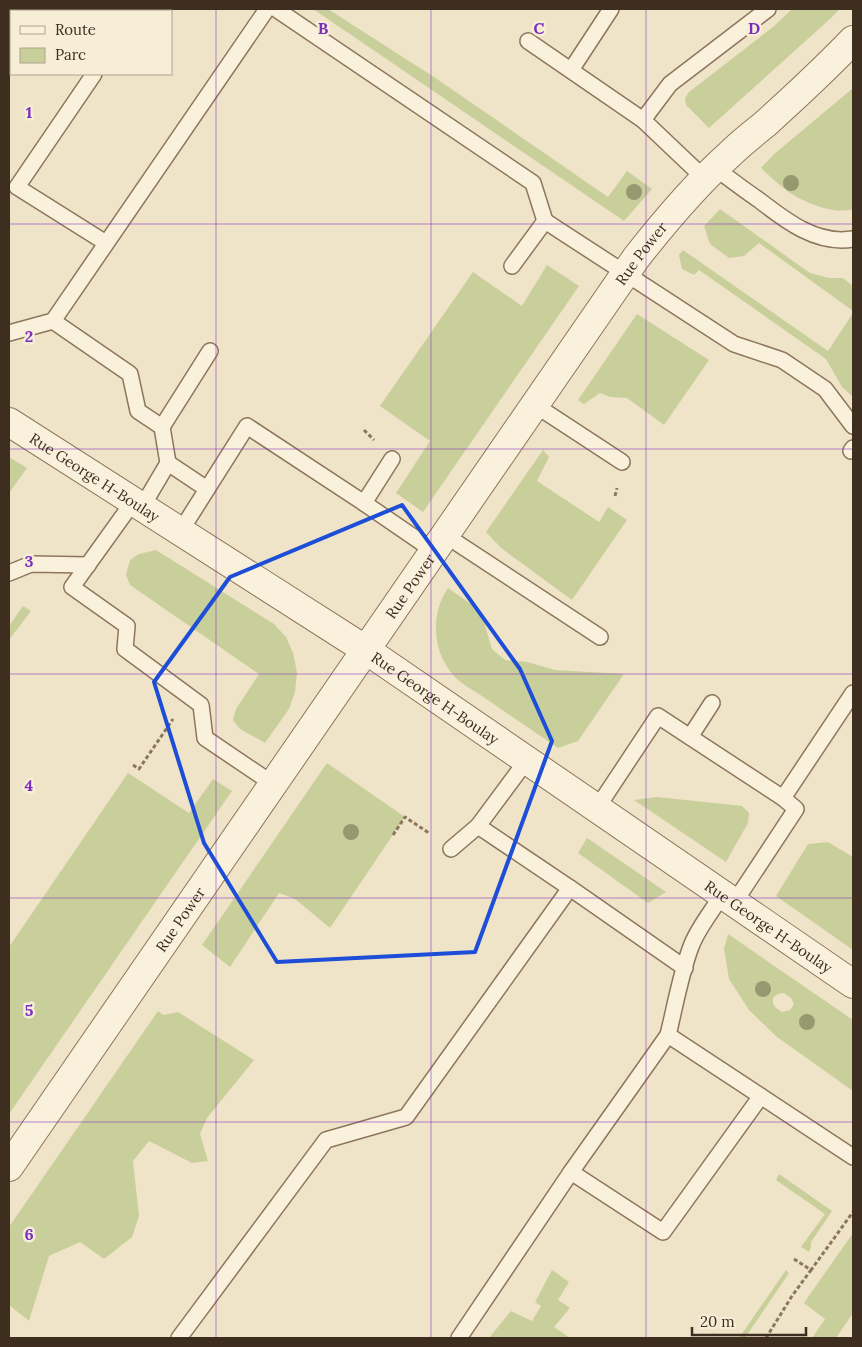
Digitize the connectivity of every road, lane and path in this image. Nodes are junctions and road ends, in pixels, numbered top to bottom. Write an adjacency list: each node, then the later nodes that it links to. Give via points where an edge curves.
1 (267, 9): 14 (lane)
2 (276, 9): 12 (lane, via 533,182)
3 (611, 9): 7 (lane)
4 (768, 9): 9 (lane, via 670,84)
5 (853, 40): 10 (street, Rue Power, via 834,61)
6 (528, 41): 7 (lane)
7 (571, 70): 9 (lane)
8 (93, 75): 11 (lane)
9 (643, 120): 10 (lane)
10 (709, 173): 13 (lane, via 789,223 817,236 833,240); 16 (street, Rue Power, via 664,222)
11 (13, 184): 14 (lane)
12 (545, 221): 15 (lane); 16 (lane)
13 (853, 239)
14 (106, 243): 17 (lane)
15 (512, 266)
16 (625, 274): 20 (street, Rue Power); 22 (lane, via 734,344 782,360 796,369 825,389)
17 (53, 322): 18 (lane); 23 (lane, via 130,374 138,412)
18 (9, 333)
19 (210, 351): 23 (lane)
20 (535, 405): 25 (lane); 31 (street, Rue Power)
21 (9, 422): 29 (street, Rue George H-Boulay)
22 (853, 426)
23 (162, 427): 26 (lane)
24 (392, 459): 28 (lane)
25 (622, 462)
26 (168, 463): 27 (lane); 29 (lane)
27 (207, 489): 28 (lane, via 247,426); 30 (lane)
28 (364, 503): 31 (lane)
29 (137, 505): 30 (street, Rue George H-Boulay); 32 (lane)
30 (180, 532): 35 (street, Rue George H-Boulay)
31 (440, 543): 34 (lane); 35 (street, Rue Power)
32 (88, 565): 33 (lane, via 31,564); 37 (lane, via 72,587 128,626 125,650)
33 (9, 573)
34 (600, 637)
35 (366, 650): 40 (street, Rue George H-Boulay); 42 (street, Rue Power)
36 (853, 693): 43 (lane)
37 (188, 696): 41 (path, via 139,768); 42 (lane, via 201,705 205,738)
38 (712, 703): 39 (lane)
39 (690, 737): 43 (lane); 44 (lane, via 658,716)
40 (527, 760): 44 (street, Rue George H-Boulay); 45 (lane)
41 (133, 765)
42 (273, 784): 55 (street, Rue Power)
43 (783, 798): 49 (lane, via 796,808)
44 (597, 808): 49 (street, Rue George H-Boulay)
45 (478, 826): 47 (lane); 48 (lane)
46 (393, 835): 47 (path, via 405,817)
47 (451, 849)
48 (570, 888): 50 (lane); 60 (lane, via 406,1117 326,1140)
49 (728, 899): 50 (lane, via 702,926); 51 (street, Rue George H-Boulay)
50 (684, 968): 52 (lane)
51 (853, 984)
52 (668, 1035): 53 (lane); 56 (lane)
53 (761, 1096): 54 (lane); 56 (lane, via 663,1232)
54 (853, 1157)
55 (9, 1167)
56 (572, 1172): 61 (lane)
57 (853, 1212): 59 (path)
58 (794, 1259): 59 (path)
59 (811, 1270): 62 (path)
60 (179, 1338)
61 (459, 1338)
62 (766, 1338)

